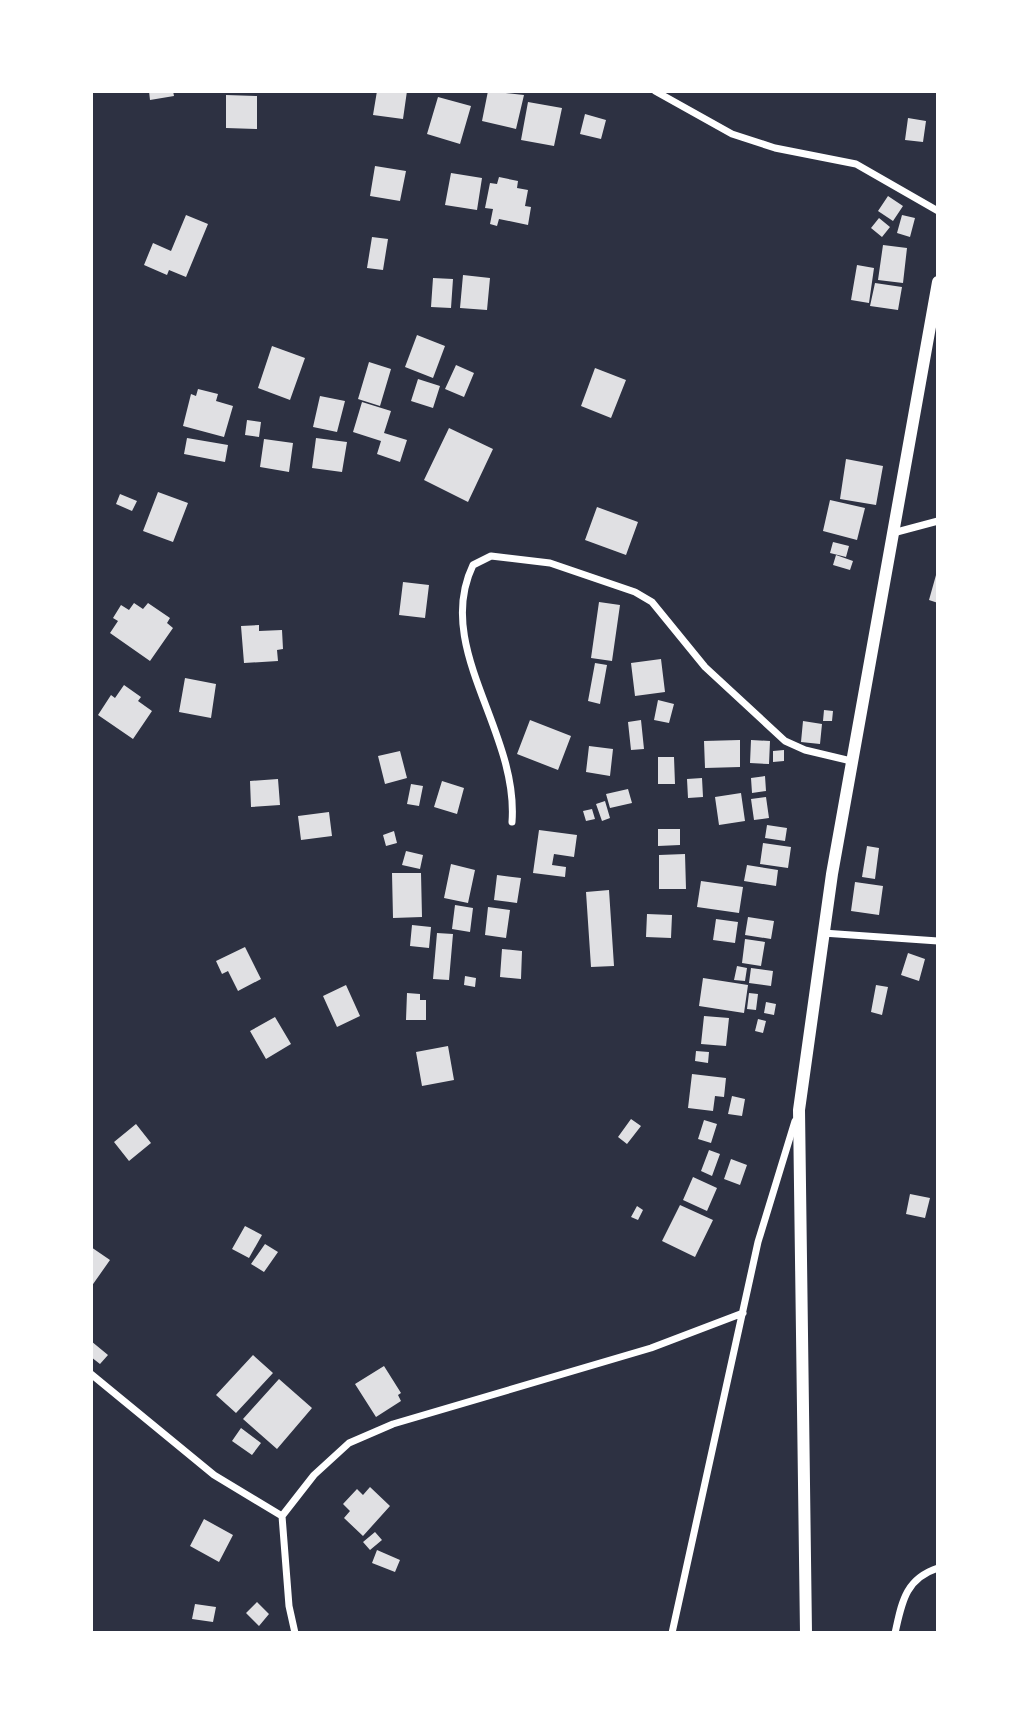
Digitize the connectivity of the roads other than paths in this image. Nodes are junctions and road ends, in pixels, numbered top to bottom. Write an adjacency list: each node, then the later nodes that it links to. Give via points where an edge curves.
1 (655, 91): 2 (street, via 732,134 856,164)
2 (938, 211)
3 (938, 282): 5 (main road)
4 (938, 521): 5 (street)
5 (892, 533): 6 (main road)
6 (851, 761): 7 (street, via 785,741 705,667 652,602 635,592 550,563 491,556 472,565 464,584 462,635 509,771 514,796); 8 (main road)
7 (512, 822)
8 (823, 933): 9 (street); 10 (main road)
9 (938, 941)
10 (799, 1110): 11 (street, via 758,1242); 17 (main road)
11 (743, 1313): 13 (street, via 651,1348 393,1424 349,1443 314,1475); 16 (street)
12 (91, 1374): 13 (street, via 214,1475)
13 (282, 1516): 15 (street)
14 (938, 1568): 18 (street, via 923,1573 905,1592)
15 (295, 1633)
16 (672, 1633)
17 (806, 1633)
18 (895, 1633)

